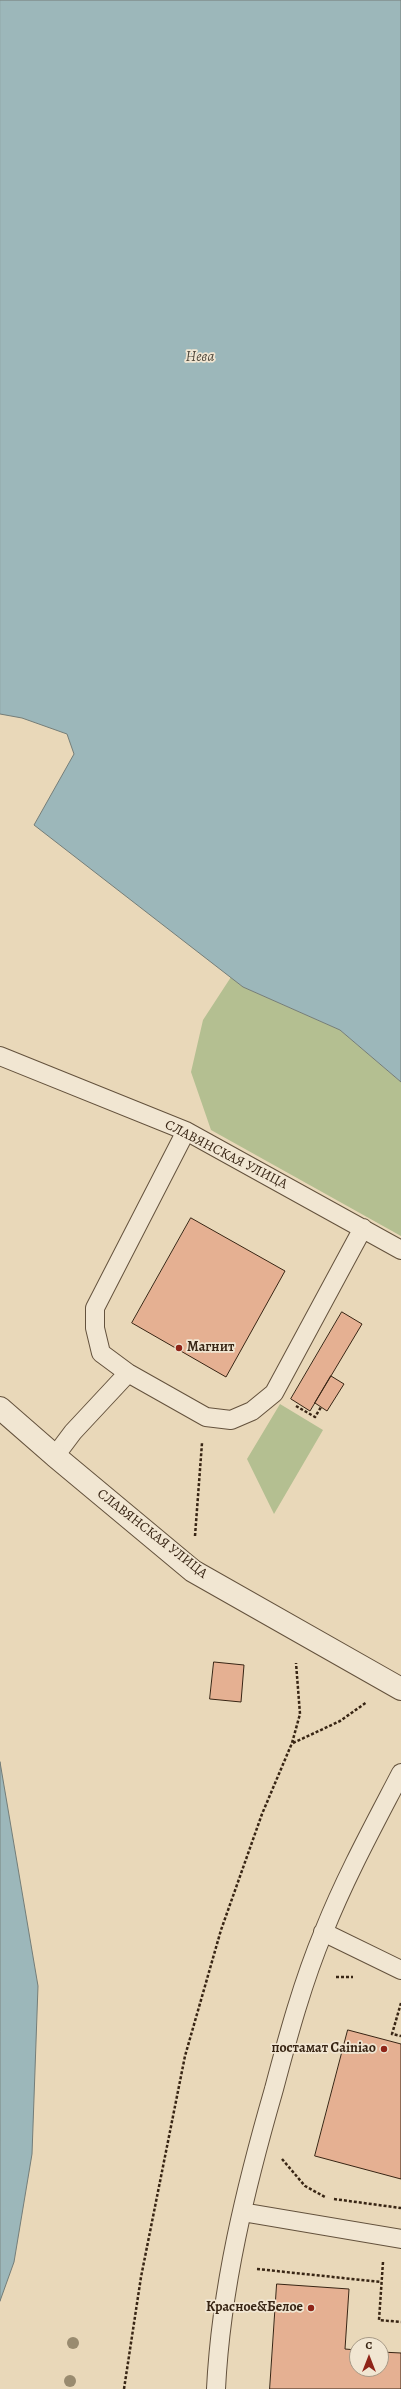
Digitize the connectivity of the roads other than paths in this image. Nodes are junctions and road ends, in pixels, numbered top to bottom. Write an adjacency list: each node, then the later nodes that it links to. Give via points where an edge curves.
1 (0, 1056): 2 (lane, СЛАВЯНСКАЯ УЛИЦА)
2 (186, 1132): 3 (lane, СЛАВЯНСКАЯ УЛИЦА); 5 (lane, via 95,1308 95,1328 101,1353)
3 (362, 1228): 4 (lane, СЛАВЯНСКАЯ УЛИЦА); 5 (lane, via 274,1393 252,1411 231,1420 206,1417)
4 (401, 1250)
5 (128, 1373): 7 (lane, via 73,1432)
6 (0, 1408): 7 (street, СЛАВЯНСКАЯ УЛИЦА)
7 (55, 1456): 8 (street, СЛАВЯНСКАЯ УЛИЦА, via 193,1571)
8 (401, 1688)
9 (401, 1773): 10 (lane, via 353,1866)
10 (323, 1932): 11 (lane); 12 (lane, via 290,2032)
11 (401, 1970)
12 (242, 2212): 13 (lane); 14 (lane, via 225,2307)
13 (401, 2238)
14 (216, 2389)

